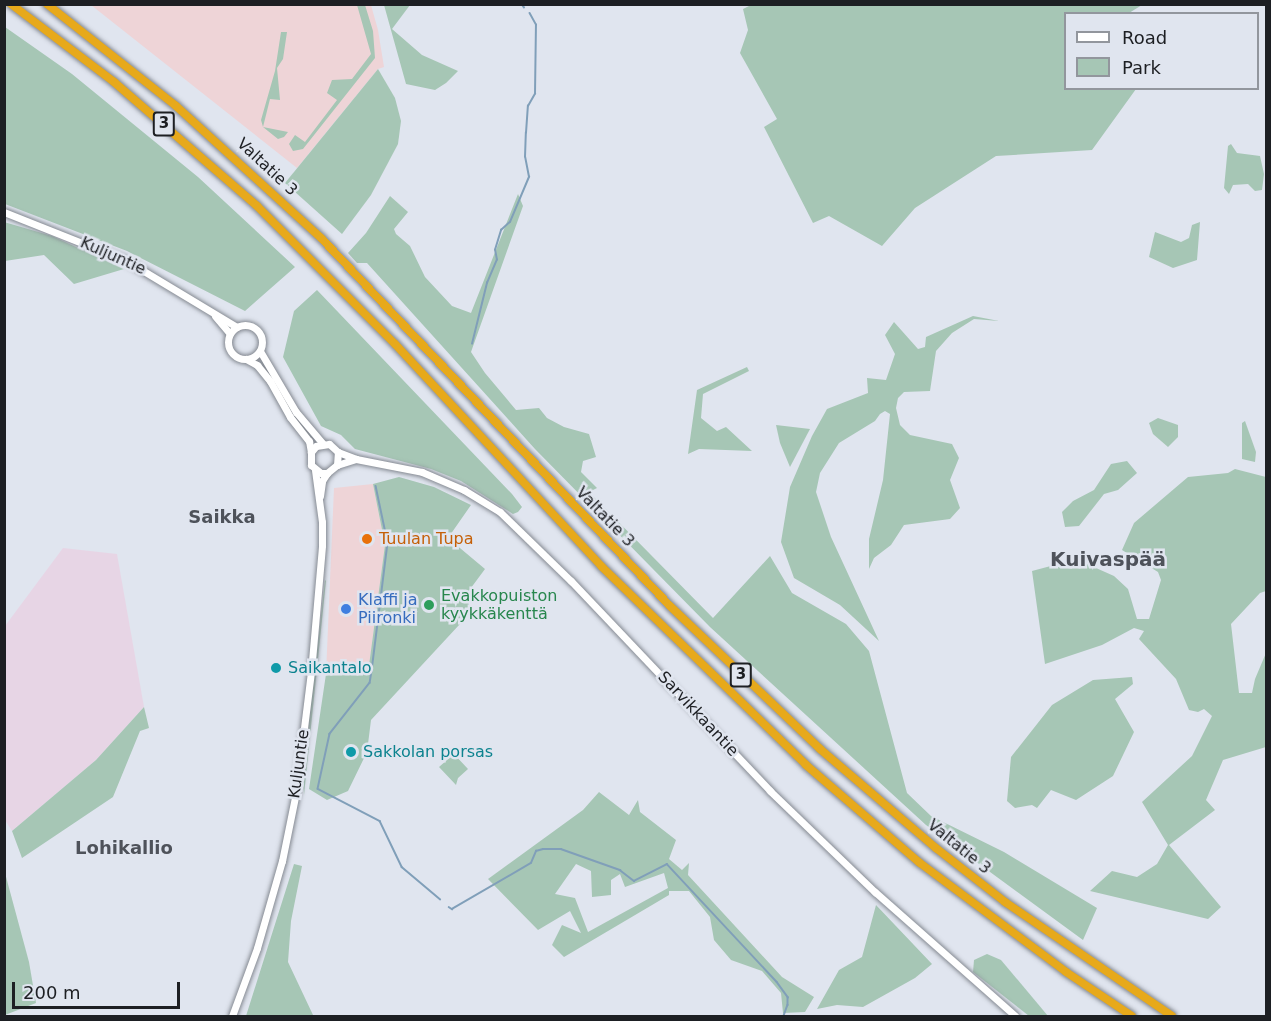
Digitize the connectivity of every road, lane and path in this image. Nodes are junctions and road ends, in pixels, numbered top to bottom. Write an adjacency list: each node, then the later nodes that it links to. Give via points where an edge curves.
1 (11, 4): 19 (highway, 3, via 163,122 308,254 602,567 806,765 947,884)
2 (47, 4): 20 (highway, Valtatie 3 / 3, via 176,106 322,239 639,574 820,749 1005,902)
3 (4, 212): 4 (main road, Kuljuntie, via 127,261)
4 (214, 314): 5 (main road, Kuljuntie); 6 (main road, Kuljuntie)
5 (237, 327): 6 (main road); 7 (main road, via 248,325 258,330 262,340)
6 (230, 334): 8 (main road, via 230,351)
7 (260, 351): 8 (main road); 9 (main road, via 301,419)
8 (246, 359): 10 (main road, via 257,365 270,381 309,441)
9 (323, 444): 10 (main road); 11 (main road)
10 (311, 452): 14 (main road)
11 (338, 452): 12 (main road, Sarvikkaantie); 13 (main road)
12 (356, 459): 13 (main road, Sarvikkaantie); 18 (main road, Sarvikkaantie, via 422,472 464,490 500,512 571,581 770,791 875,892)
13 (338, 465): 15 (main road)
14 (315, 470): 15 (main road); 16 (main road, Kuljuntie)
15 (327, 473): 16 (main road, Kuljuntie)
16 (319, 504): 17 (main road, Kuljuntie, via 320,570 296,792 260,939)
17 (232, 1017)
18 (1015, 1017)
19 (1132, 1017)
20 (1172, 1017)

